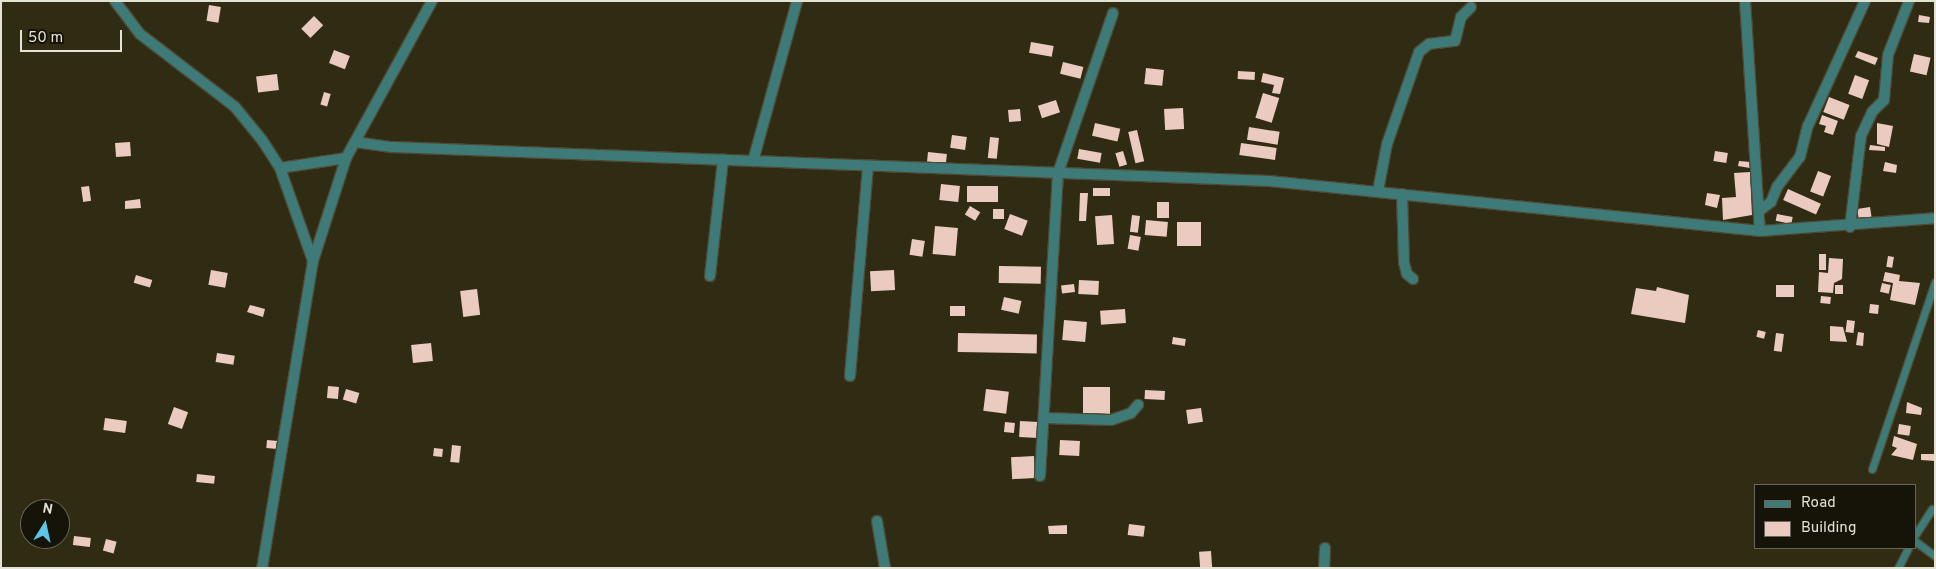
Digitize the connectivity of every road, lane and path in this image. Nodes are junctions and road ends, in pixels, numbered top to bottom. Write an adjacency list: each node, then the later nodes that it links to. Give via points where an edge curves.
1 (115, 1): 14 (street, via 140,34 235,108)
2 (432, 1): 9 (street)
3 (797, 1): 12 (street)
4 (1745, 1): 18 (street)
5 (1865, 1): 18 (street, via 1808,126 1800,157 1776,186 1771,202)
6 (1909, 1): 20 (street, via 1888,54 1884,100 1872,112 1861,136)
7 (1470, 7): 16 (street, via 1461,17 1455,41 1429,44 1419,52 1387,144)
8 (1112, 13): 15 (street)
9 (355, 142): 10 (street); 11 (street, via 392,147)
10 (346, 158): 14 (street); 22 (street)
11 (723, 160): 12 (street); 23 (street)
12 (753, 161): 13 (street)
13 (868, 167): 15 (street); 26 (street)
14 (280, 168): 22 (street)
15 (1058, 174): 16 (street, via 1268,181); 28 (street)
16 (1378, 191): 17 (street)
17 (1402, 194): 21 (street); 24 (street, via 1404,263 1407,274)
18 (1759, 212): 21 (street)
19 (1935, 218): 20 (street)
20 (1850, 227): 21 (street)
21 (1760, 231)
22 (313, 261): 38 (street)
23 (710, 276)
24 (1413, 279)
25 (1935, 282): 29 (lane)
26 (850, 376)
27 (1138, 404): 28 (street, via 1131,413 1111,420)
28 (1044, 418): 30 (street)
29 (1872, 469)
30 (1040, 476)
31 (1932, 509): 33 (lane)
32 (877, 521): 39 (street)
33 (1916, 533)
34 (1916, 542): 37 (lane)
35 (1325, 548): 40 (street)
36 (1908, 549): 41 (lane)
37 (1935, 556)
38 (262, 568)
39 (885, 568)
40 (1324, 568)
41 (1898, 568)

